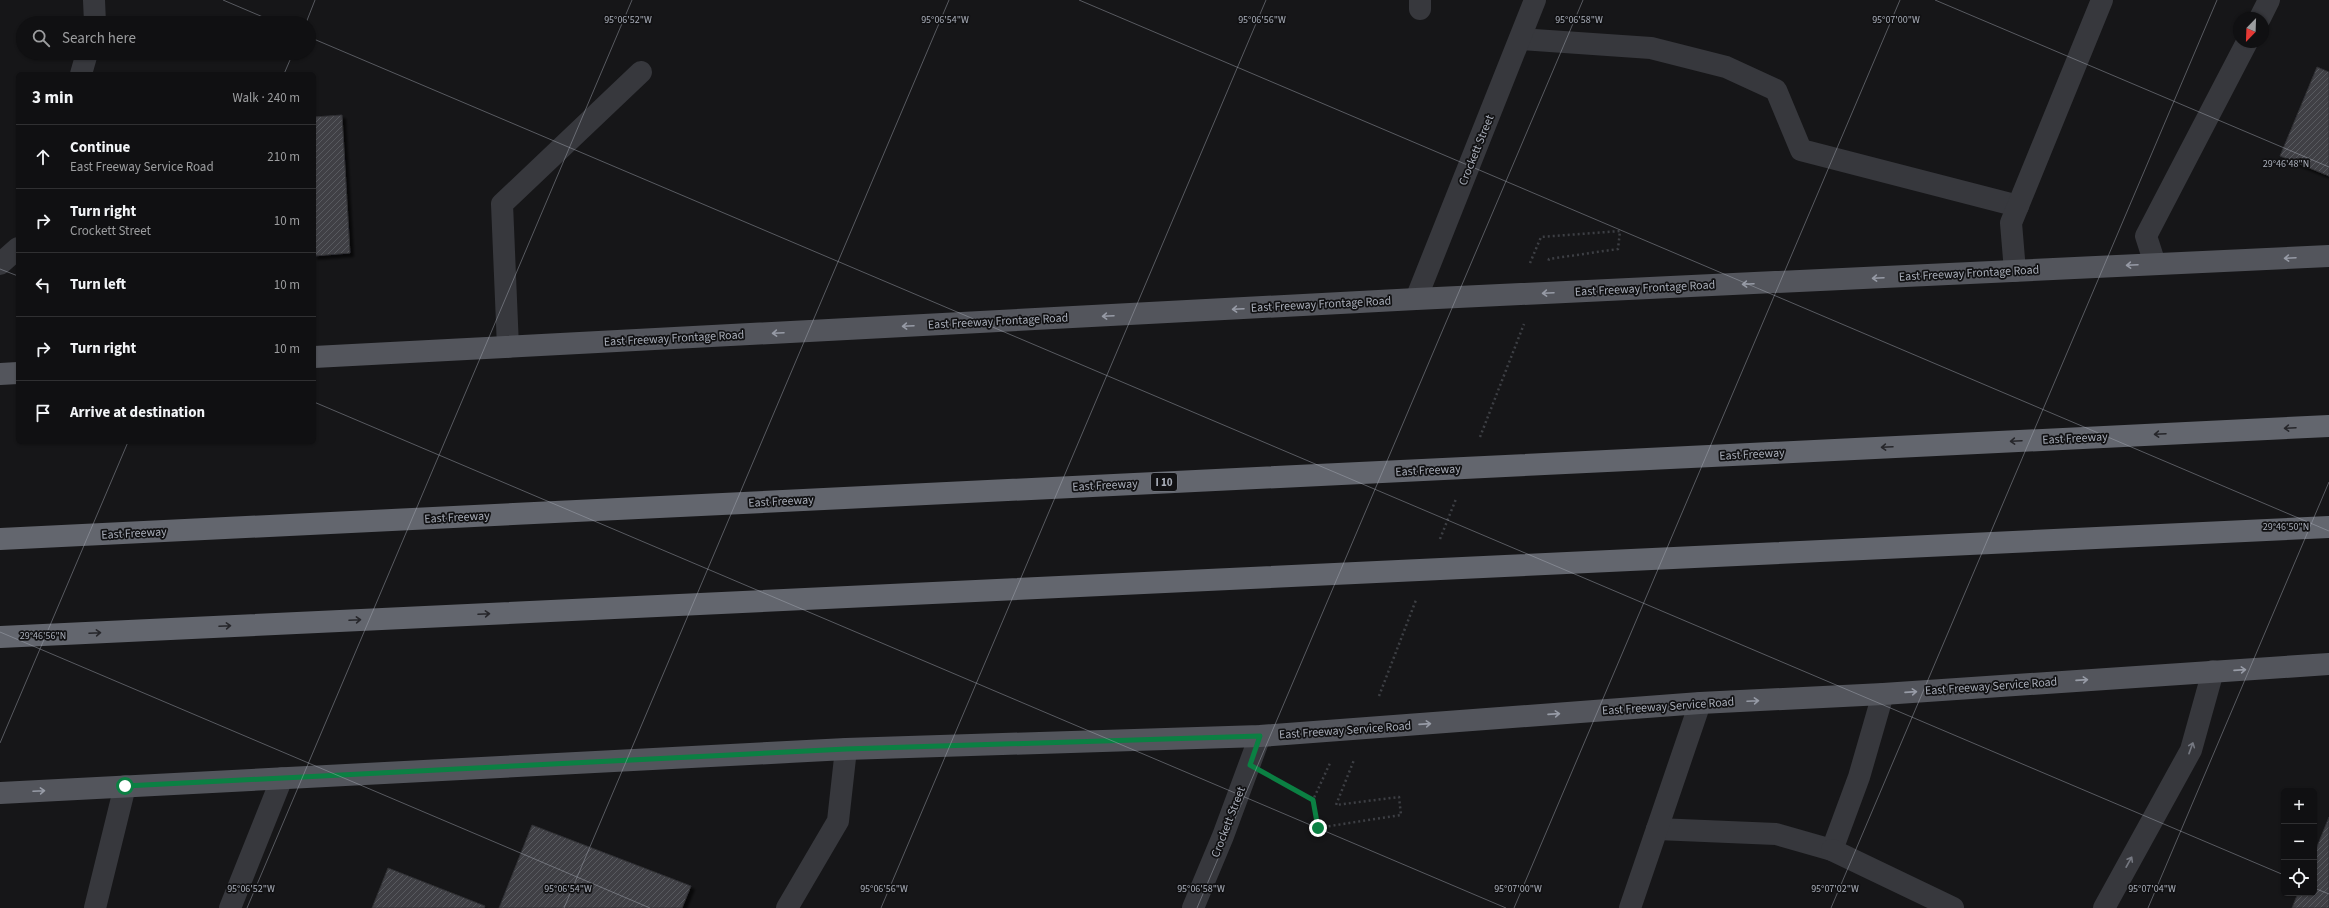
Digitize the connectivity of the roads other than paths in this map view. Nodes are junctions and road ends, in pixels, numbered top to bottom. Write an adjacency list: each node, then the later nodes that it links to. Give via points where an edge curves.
1 (94, 0): 6 (street)
2 (1536, 0): 7 (street, Crockett Street)
3 (2102, 0): 12 (street)
4 (2269, 0): 5 (street)
5 (2263, 12)
6 (95, 16)
7 (1520, 39): 12 (street, via 1652,48 1726,67 1776,90 1801,150); 18 (street, Crockett Street)
8 (2244, 48): 16 (street, via 2146,236)
9 (85, 60): 10 (street)
10 (82, 72)
11 (641, 72): 19 (street, via 502,204)
12 (2018, 206): 17 (street, via 2011,223)
13 (16, 250): 15 (street)
14 (2329, 256): 16 (main road, East Freeway Frontage Road, one-way to 16)
15 (0, 264)
16 (2155, 264): 17 (main road, East Freeway Frontage Road, one-way to 17)
17 (2015, 271): 18 (main road, East Freeway Frontage Road, one-way to 18)
18 (1416, 299): 19 (main road, East Freeway Frontage Road, one-way to 19)
19 (508, 347): 20 (main road, East Freeway Frontage Road)
20 (316, 357)
21 (16, 373): 22 (main road)
22 (0, 374)
23 (2329, 426): 25 (highway, East Freeway / I 10, one-way to 25)
24 (2329, 527): 26 (highway, one-way to 24)
25 (0, 539)
26 (0, 637)
27 (2329, 664): 28 (main road, East Freeway Service Road, one-way to 27)
28 (2213, 672): 29 (main road, East Freeway Service Road, one-way to 28); 44 (street, one-way to 28, via 2191,750)
29 (1883, 694): 30 (main road, East Freeway Service Road, one-way to 29); 37 (street, via 1859,777)
30 (1700, 703): 31 (main road, East Freeway Service Road, one-way to 30); 36 (street)
31 (1260, 736): 32 (main road, East Freeway Service Road); 41 (street, Crockett Street, via 1223,836)
32 (846, 749): 33 (main road, East Freeway Service Road); 40 (street, via 838,820)
33 (282, 778): 34 (main road, East Freeway Service Road); 39 (street)
34 (125, 786): 35 (main road, East Freeway Service Road, one-way to 34); 38 (street)
35 (0, 792)
36 (1657, 829): 37 (street, via 1776,834); 42 (street)
37 (1832, 850): 43 (street)
38 (95, 908)
39 (230, 908)
40 (787, 908)
41 (1192, 908)
42 (1629, 908)
43 (1953, 908)
44 (2104, 908)

